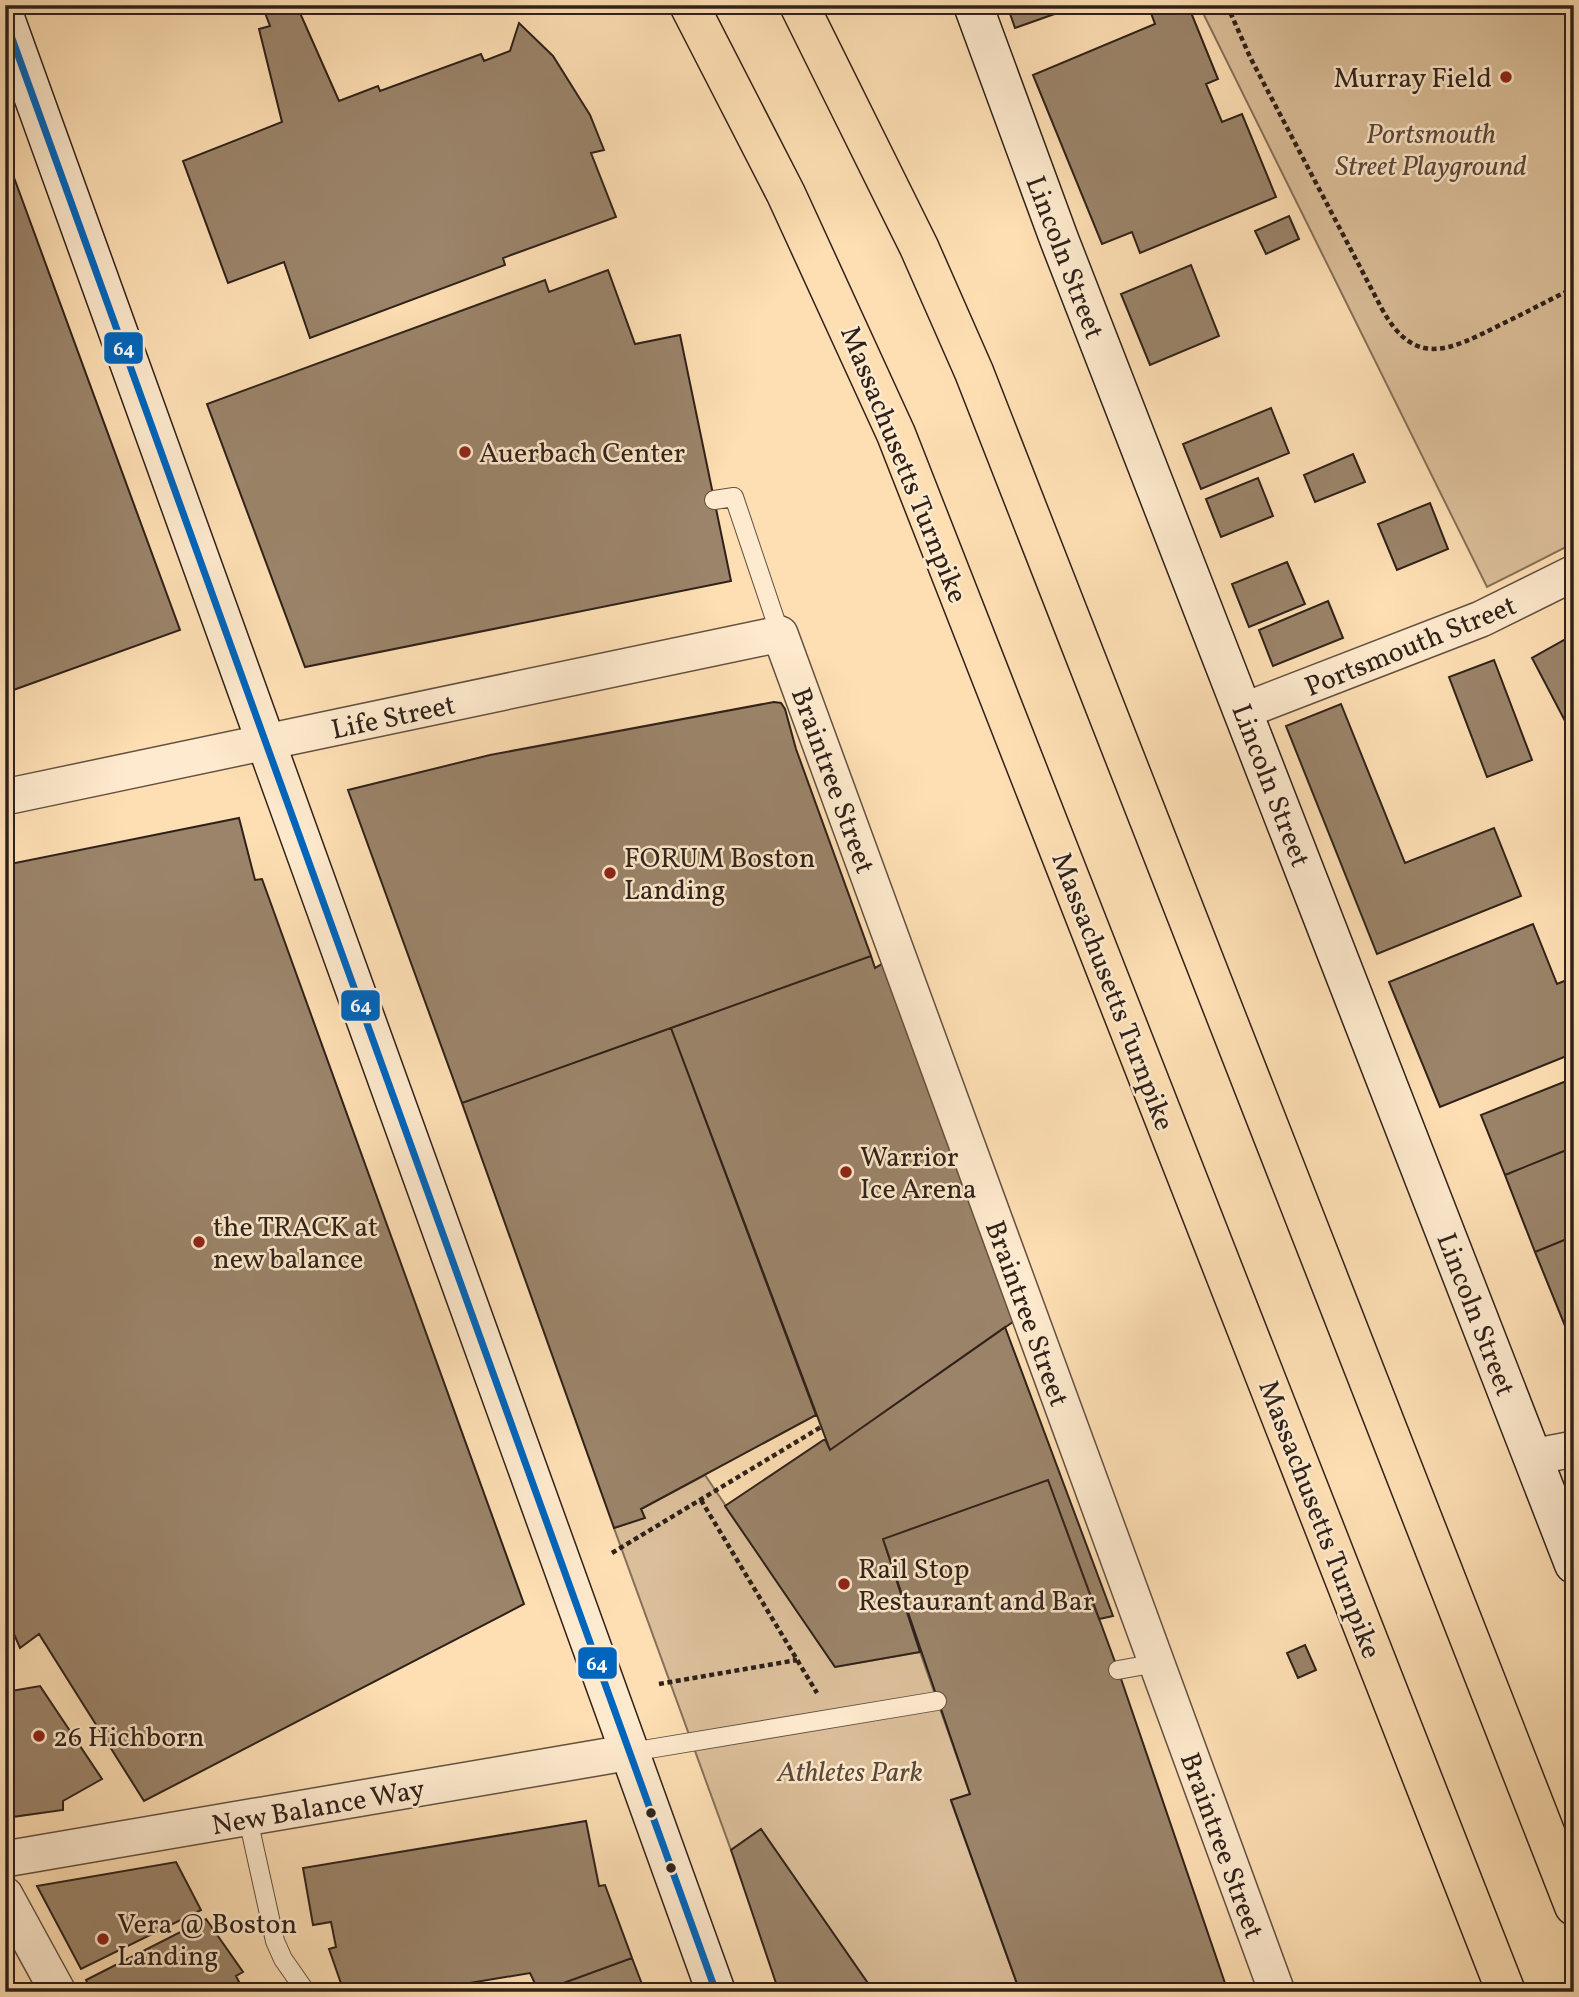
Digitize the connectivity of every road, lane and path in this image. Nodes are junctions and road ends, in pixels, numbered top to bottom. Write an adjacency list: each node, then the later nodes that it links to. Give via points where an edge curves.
1 (689, 5): 34 (highway, Massachusetts Turnpike, via 786,194 895,434)
2 (799, 5): 29 (highway, via 901,210 974,372)
3 (973, 5): 10 (street, Lincoln Street, via 1042,197)
4 (1227, 5): 6 (path, via 1382,309 1404,339 1429,350 1452,348)
5 (5, 18): 11 (street)
6 (1574, 288)
7 (714, 500): 9 (lane, via 734,497)
8 (1574, 573): 10 (street, Portsmouth Street, via 1481,619)
9 (780, 634): 11 (street, Life Street); 20 (street, Braintree Street)
10 (1243, 711): 15 (street, Lincoln Street)
11 (268, 743): 12 (street, Life Street); 25 (street)
12 (5, 797)
13 (821, 1427): 16 (path)
14 (1574, 1449): 15 (street)
15 (1532, 1457): 18 (street, Lincoln Street)
16 (701, 1500): 17 (path); 19 (path)
17 (612, 1553)
18 (1574, 1564)
19 (797, 1660): 22 (path); 24 (path)
20 (1157, 1663): 21 (lane); 33 (street, Braintree Street)
21 (1118, 1670)
22 (659, 1684)
23 (937, 1700): 24 (lane)
24 (832, 1718): 25 (lane)
25 (631, 1752): 26 (street, New Balance Way); 32 (street)
26 (248, 1819): 27 (street, New Balance Way); 31 (lane, via 275,1941)
27 (5, 1859)
28 (5, 1895): 30 (street)
29 (1574, 1906)
30 (58, 1992)
31 (306, 1992)
32 (716, 1992)
33 (1277, 1992)
34 (1506, 1992)

